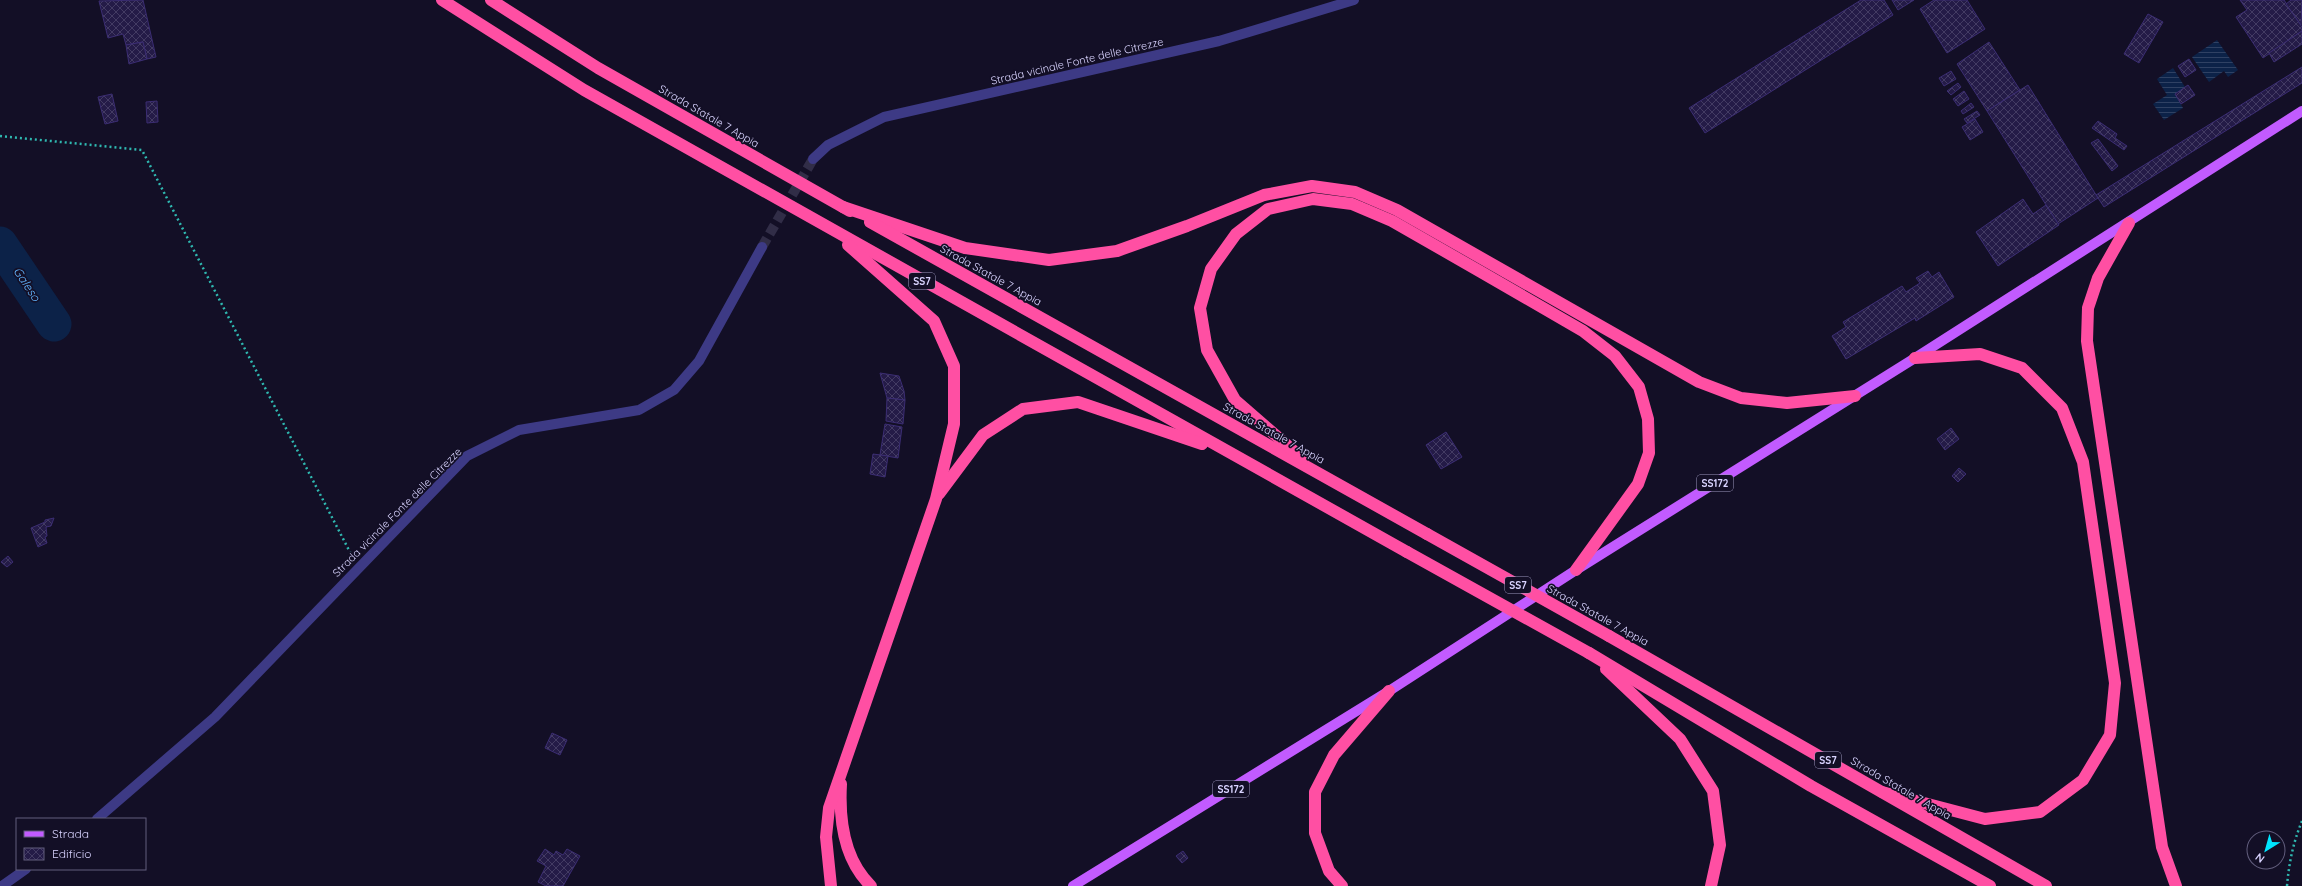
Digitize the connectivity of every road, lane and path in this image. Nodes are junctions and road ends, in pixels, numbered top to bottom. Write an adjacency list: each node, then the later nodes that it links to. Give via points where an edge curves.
1 (442, 0): 9 (highway, SS7, via 584,90)
2 (491, 0): 7 (highway, Strada Statale 7 Appia / SS7, via 598,68)
3 (1354, 0): 6 (street, Strada vicinale Fonte delle Citrezze, via 1219,41 884,117 828,145)
4 (2302, 111): 8 (main road, SS172)
5 (0, 136): 16 (path, via 142,150)
6 (813, 159)
7 (843, 207): 12 (highway, via 965,248 1049,260 1118,250 1264,195 1312,186 1355,192 1397,210 1699,382 1741,398 1787,403); 14 (highway, Strada Statale 7 Appia / SS7)
8 (2129, 223): 11 (main road, SS172); 33 (highway, via 2098,278 2088,308 2088,341 2162,847)
9 (831, 230): 13 (highway, SS7); 15 (highway, via 934,322 954,366 954,424)
10 (762, 247): 16 (street, Strada vicinale Fonte delle Citrezze, via 699,361 674,390 639,410 519,430 467,456)
11 (1915, 358): 12 (main road, SS172); 21 (highway, via 1980,354 2008,363 2022,368 2062,408 2083,462 2115,683 2110,734 2083,780 2040,812 1985,819)
12 (1855, 396): 17 (main road, SS172)
13 (1231, 454): 15 (highway, via 1078,402 1023,409 983,435); 18 (highway, SS7, bridge)
14 (1324, 476): 17 (highway, via 1235,400 1207,350 1200,308 1211,269 1236,234 1268,209 1313,199 1352,204 1385,218 1488,276 1583,331 1615,356 1638,387 1648,419 1649,453 1638,484); 21 (highway, Strada Statale 7 Appia / SS7, bridge)
15 (936, 499): 20 (highway)
16 (358, 568): 22 (street, Strada vicinale Fonte delle Citrezze, via 215,717)
17 (1576, 570): 19 (main road, SS172)
18 (1589, 653): 30 (highway, via 1680,739 1713,791 1720,845); 31 (highway, SS7, via 1811,786)
19 (1389, 691): 28 (main road, SS172); 29 (highway, via 1334,755 1315,792 1315,833 1329,871)
20 (842, 768): 26 (highway, via 829,808 826,836); 27 (highway, via 840,810 844,838 863,878)
21 (1882, 792): 32 (highway, Strada Statale 7 Appia / SS7)
22 (98, 818)
23 (2302, 821): 34 (path, via 2294,839)
24 (25, 870): 25 (street)
25 (2, 886)
26 (832, 886)
27 (872, 886)
28 (1073, 886)
29 (1342, 886)
30 (1710, 886)
31 (1990, 886)
32 (2046, 886)
33 (2176, 886)
34 (2287, 886)

